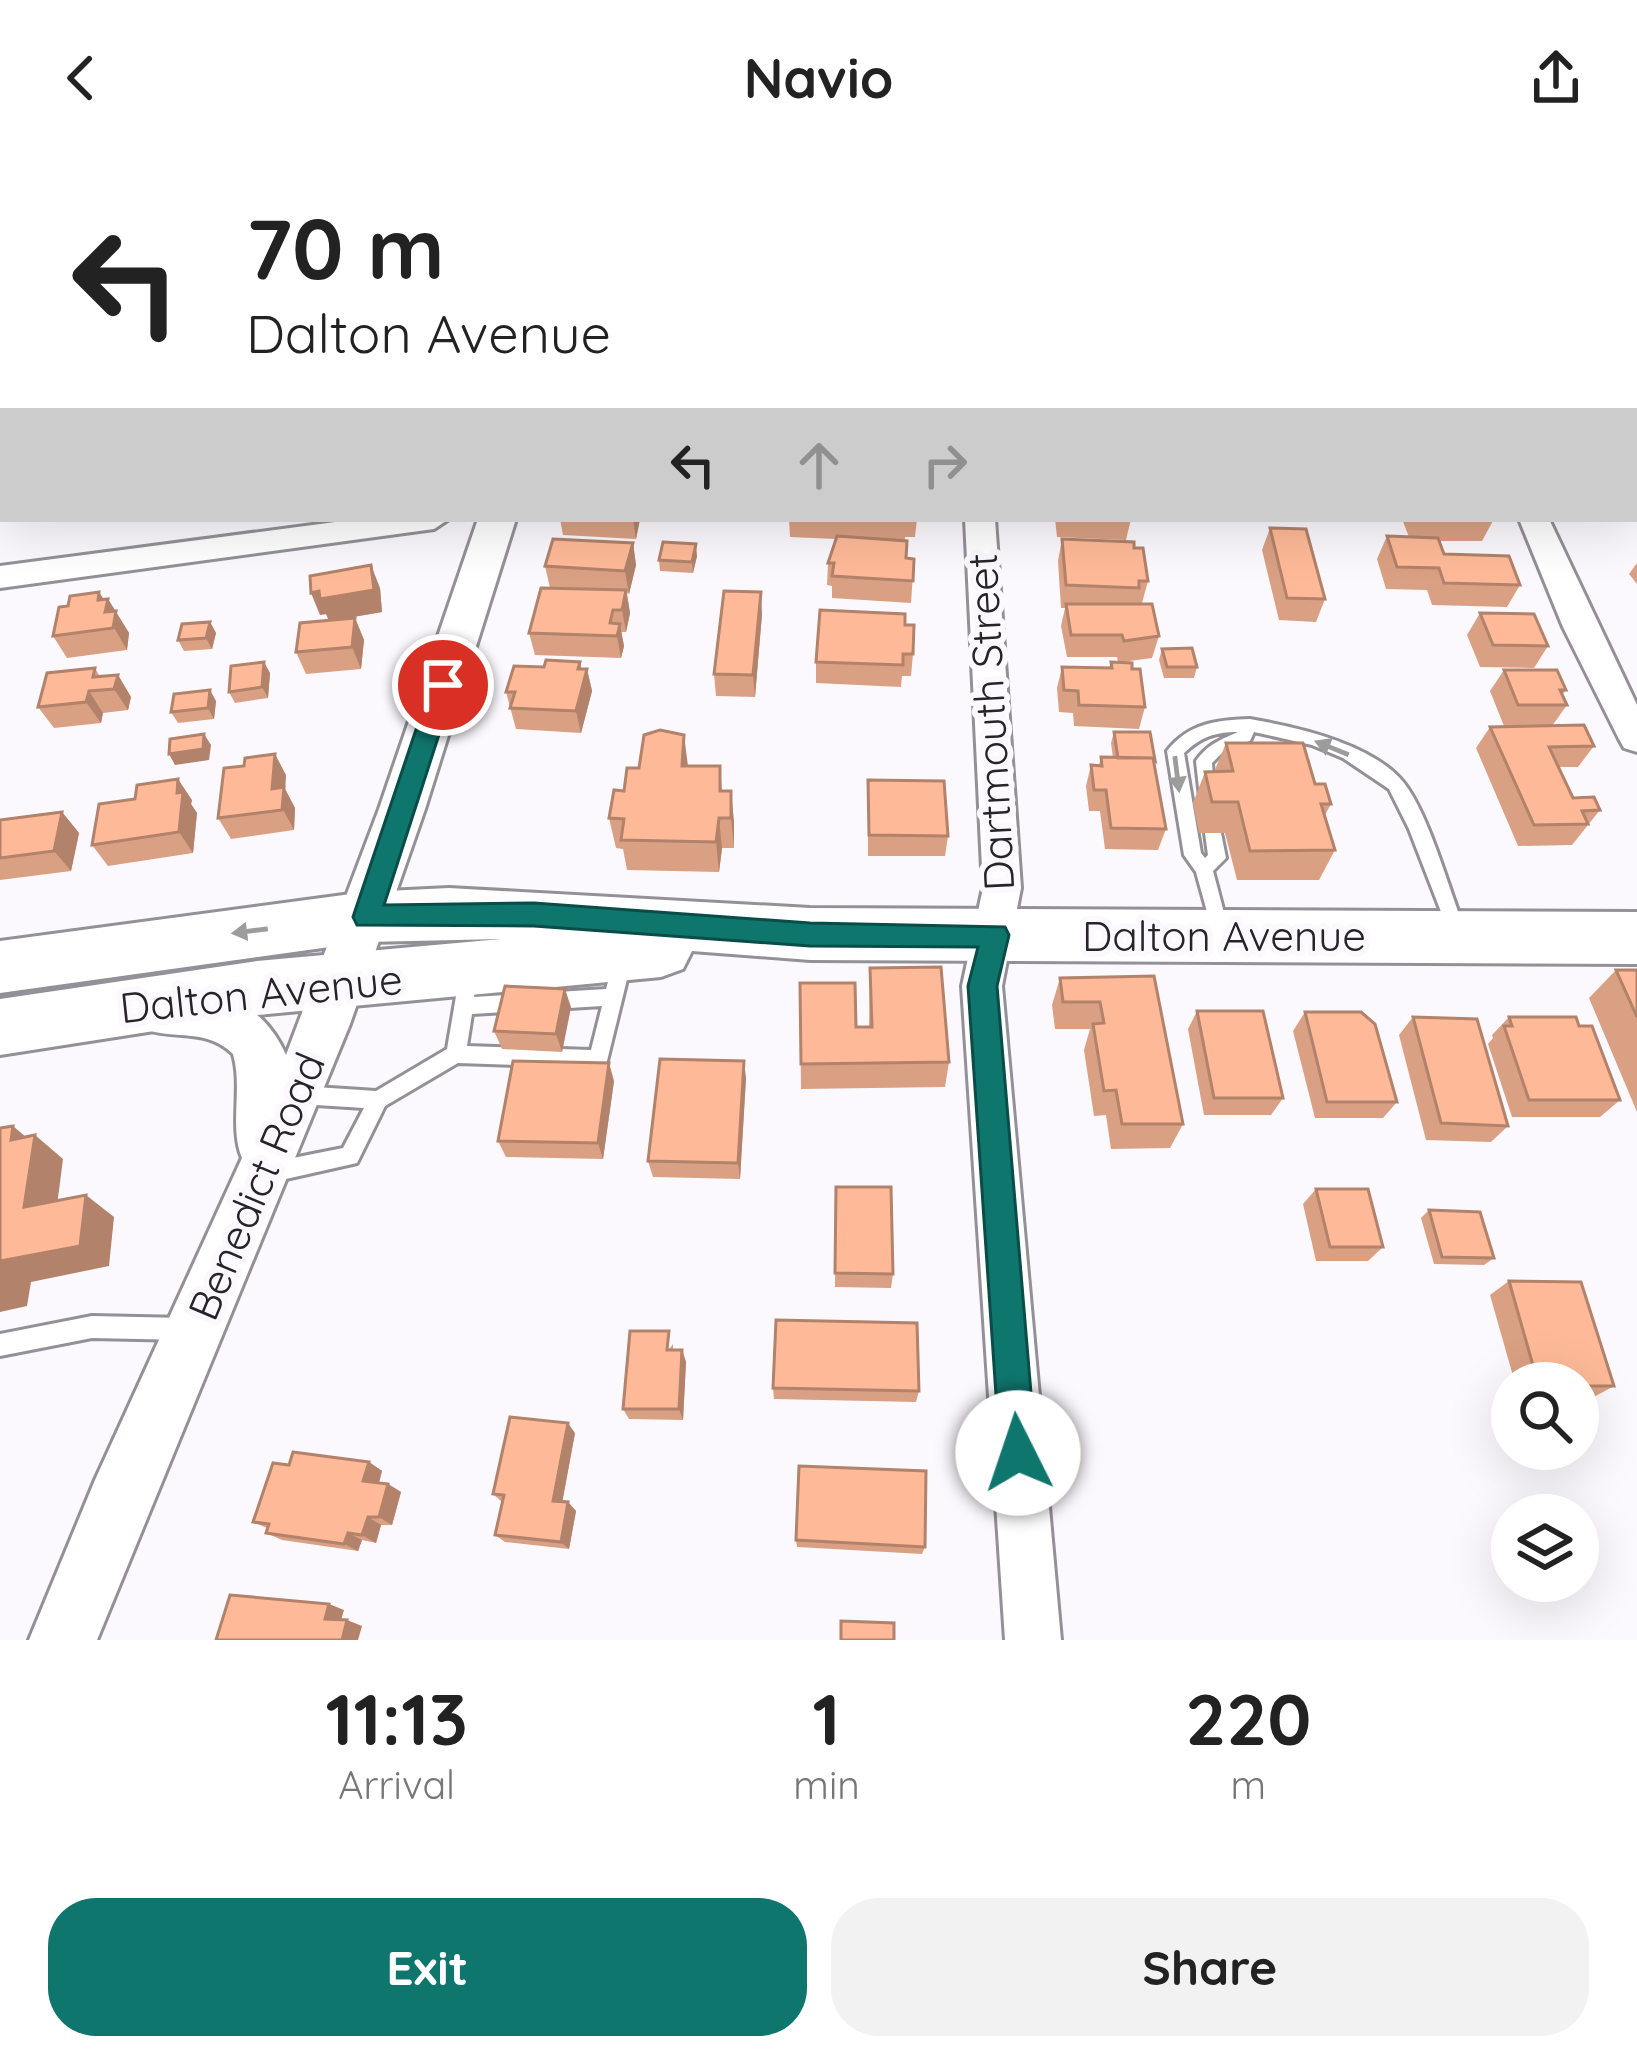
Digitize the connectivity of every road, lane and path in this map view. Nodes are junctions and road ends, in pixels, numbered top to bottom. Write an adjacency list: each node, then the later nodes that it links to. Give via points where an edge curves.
1 (412, 522): 5 (street)
2 (496, 522): 11 (street, Benedict Road)
3 (980, 522): 14 (street, Dartmouth Street, via 1001,888)
4 (1535, 522): 7 (street)
5 (0, 577)
6 (1249, 726): 8 (lane, via 1204,761); 10 (lane, one-way to 10, via 1199,730 1175,752 1193,855); 13 (lane, one-way to 6, via 1398,786 1315,740)
7 (1637, 739)
8 (1207, 802)
9 (1214, 833): 10 (lane, via 1217,857)
10 (1204, 869): 15 (lane)
11 (366, 917): 12 (main road, Dalton Avenue, via 534,915); 17 (main road, Dalton Avenue, one-way to 17); 19 (street, Benedict Road)
12 (810, 934): 14 (main road, Dalton Avenue); 18 (main road, Dalton Avenue)
13 (1458, 934): 15 (main road, Dalton Avenue); 16 (main road, Dalton Avenue)
14 (995, 935): 15 (main road, Dalton Avenue); 30 (street, Dartmouth Street, via 982,986)
15 (1221, 935)
16 (1637, 938)
17 (0, 967)
18 (619, 976): 20 (main road, Dalton Avenue); 23 (lane, via 598,1059)
19 (340, 983): 20 (main road, Dalton Avenue); 21 (main road, Dalton Avenue); 24 (street, Benedict Road)
20 (465, 988): 23 (lane)
21 (104, 1010): 22 (main road, Dalton Avenue); 26 (street, via 223,1017 253,1040 267,1071)
22 (0, 1027)
23 (456, 1054): 25 (lane)
24 (297, 1094): 25 (lane); 26 (street, Benedict Road)
25 (378, 1100): 26 (lane, via 350,1156)
26 (264, 1174): 27 (street, Benedict Road)
27 (194, 1329): 28 (lane, via 92,1327); 29 (street, Benedict Road)
28 (0, 1346)
29 (63, 1640)
30 (1033, 1640)

